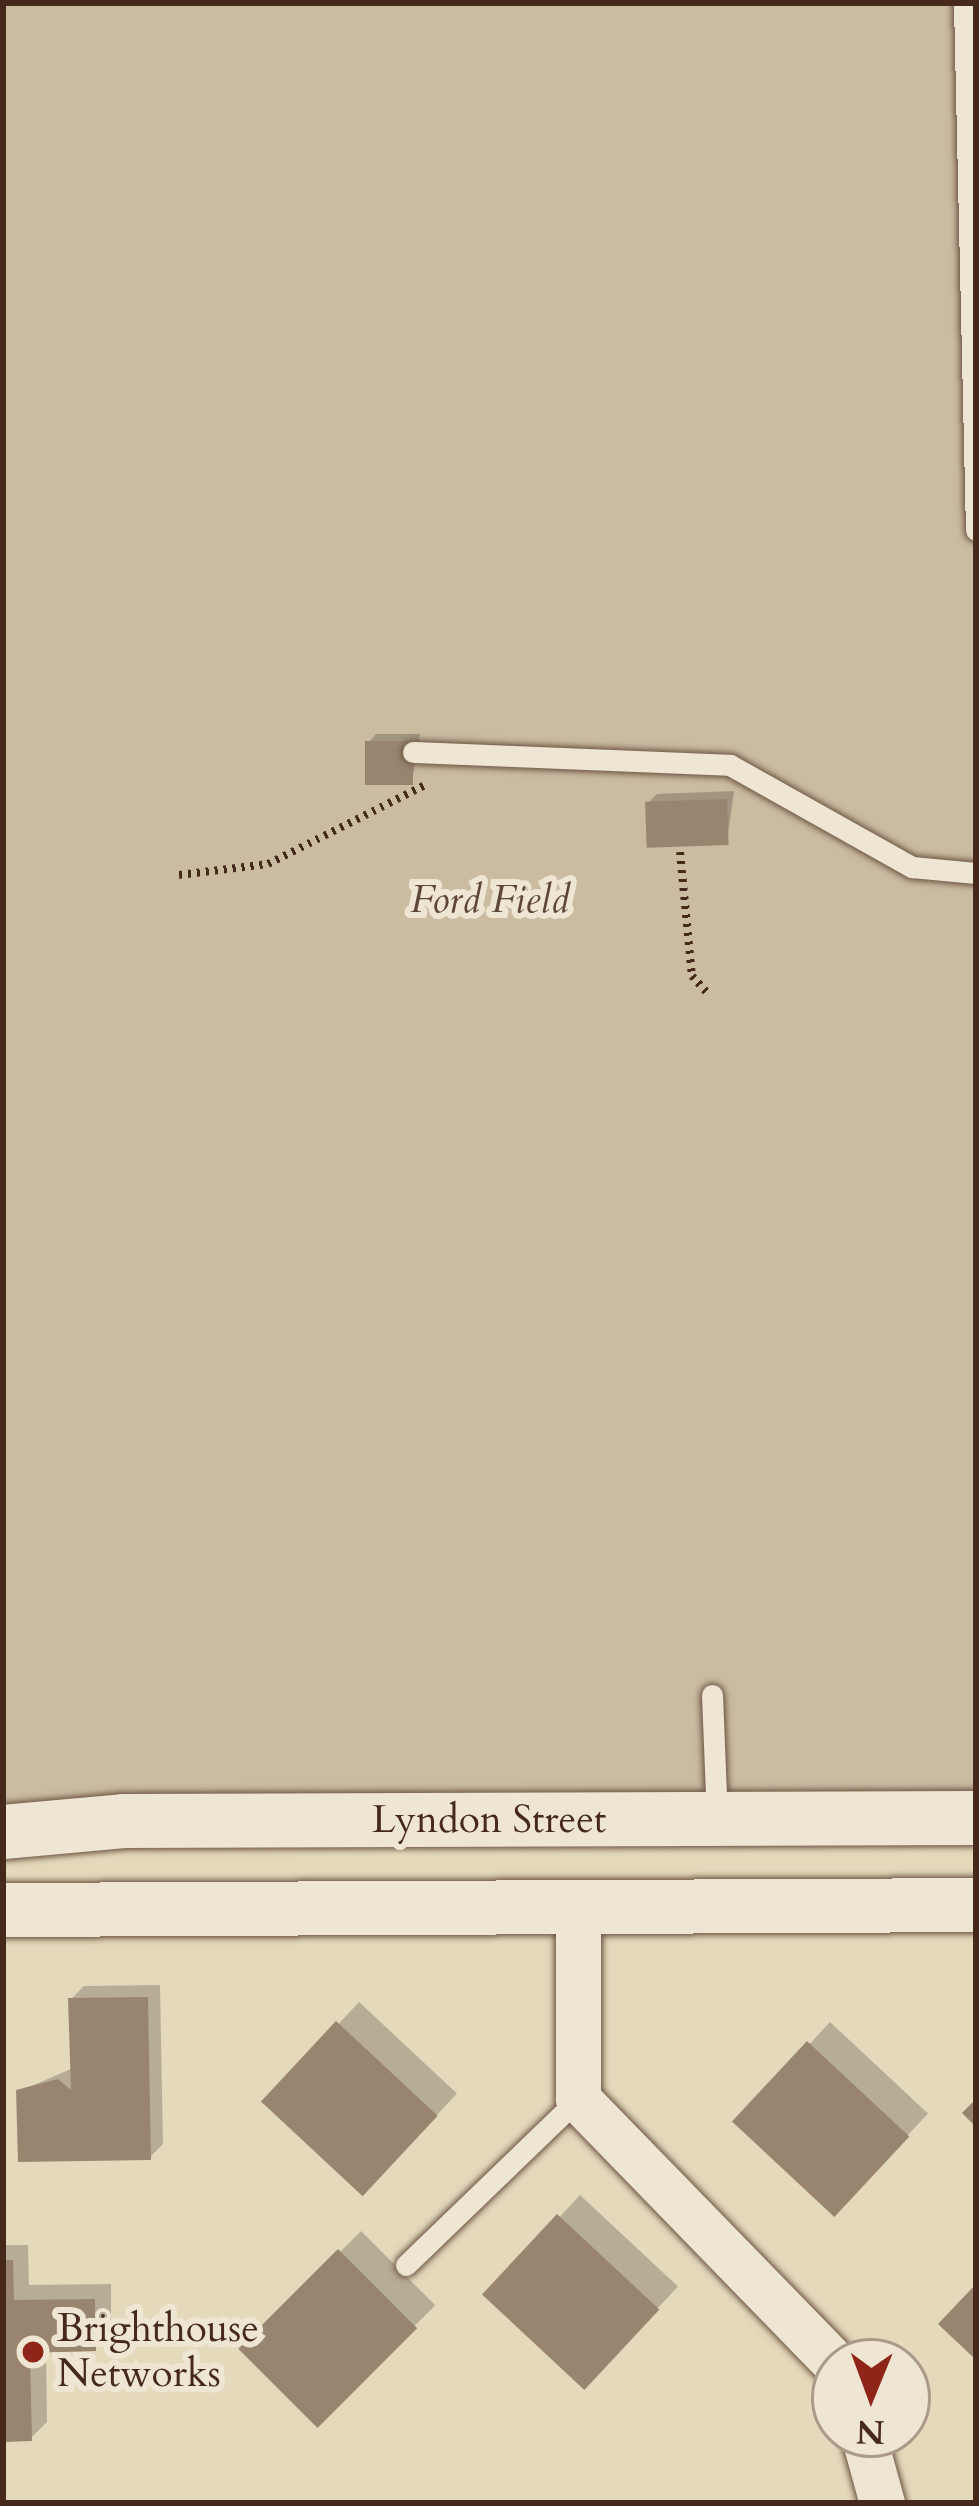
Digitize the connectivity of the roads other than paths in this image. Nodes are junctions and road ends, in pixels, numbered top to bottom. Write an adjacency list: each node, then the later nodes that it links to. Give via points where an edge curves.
1 (964, 3): 2 (lane)
2 (976, 530)
3 (413, 752): 4 (lane, via 730,765 912,867)
4 (976, 873)
5 (712, 1695): 7 (lane)
6 (976, 1818): 7 (street, Lyndon Street)
7 (716, 1819): 8 (street, Lyndon Street); 11 (street)
8 (3, 1832)
9 (976, 1905): 11 (street)
10 (3, 1910): 12 (street)
11 (718, 1910): 12 (street)
12 (578, 1912): 13 (street)
13 (578, 2099): 14 (lane); 15 (street)
14 (406, 2265)
15 (811, 2338)
16 (870, 2458): 17 (street)
17 (882, 2503)

